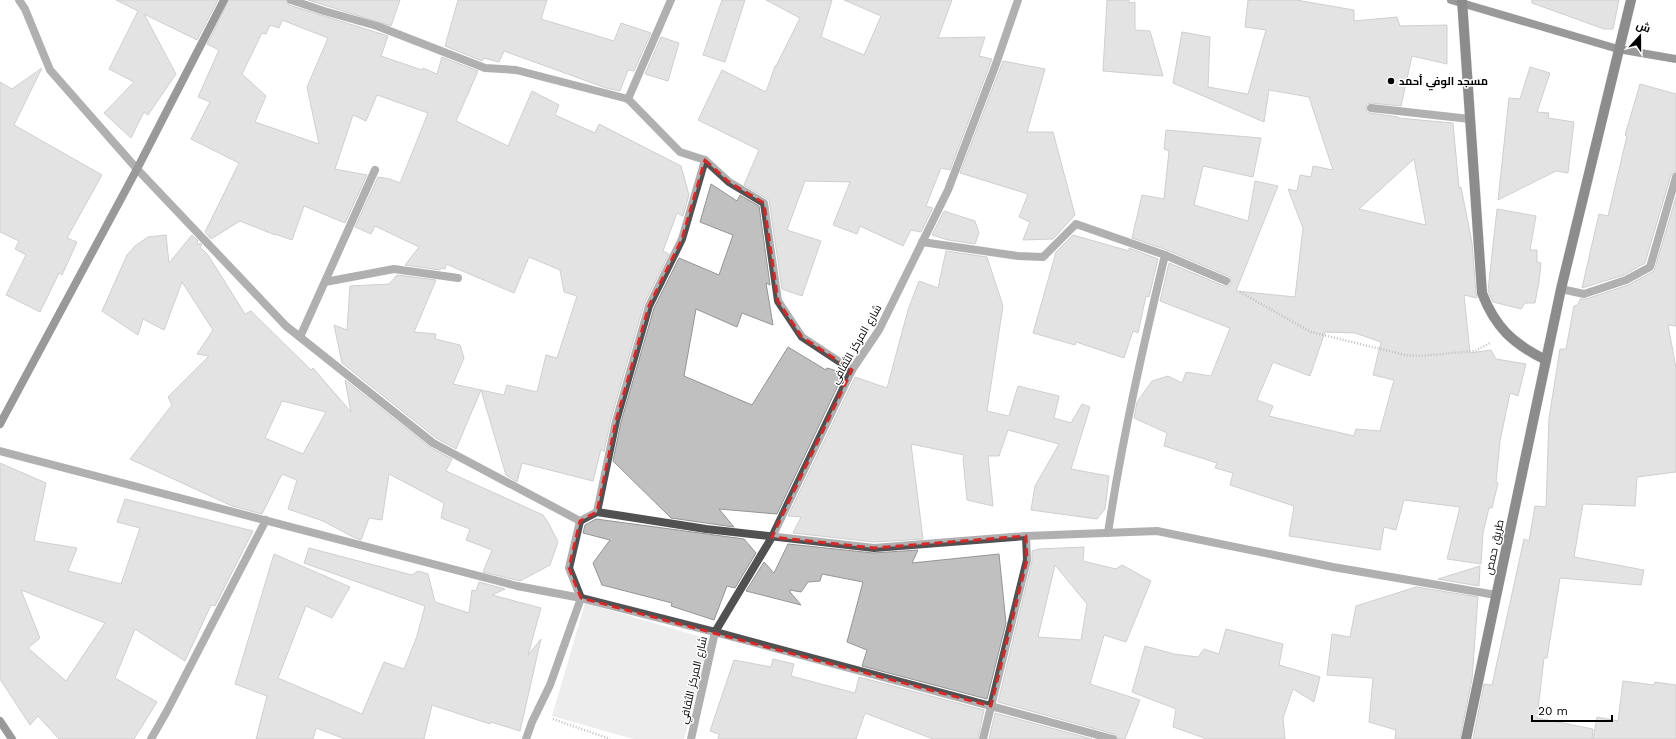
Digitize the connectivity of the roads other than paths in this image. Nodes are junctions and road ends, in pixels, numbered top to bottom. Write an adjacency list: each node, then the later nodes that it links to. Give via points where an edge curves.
1 (19, 0): 15 (street, via 50,70)
2 (224, 0): 15 (street)
3 (291, 0): 11 (street, via 377,26 485,68 516,70)
4 (671, 0): 11 (street)
5 (1018, 0): 18 (street, شارع المركز الثقافي, via 948,190)
6 (1451, 0): 8 (street)
7 (1630, 0): 9 (main road, طريق حمص)
8 (1462, 1): 9 (street); 13 (main road)
9 (1618, 49): 10 (street); 23 (main road, طريق حمص)
10 (1676, 59)
11 (628, 99): 14 (street, via 680,152)
12 (1371, 108): 13 (street)
13 (1470, 119): 25 (main road, via 1482,293 1488,308 1506,334)
14 (705, 160): 26 (street, via 729,182 764,203 778,301 802,337); 29 (street, via 682,239 649,306 616,421)
15 (137, 169): 24 (street, via 286,326); 27 (street)
16 (375, 170): 22 (street)
17 (1676, 177): 23 (street, via 1650,267 1626,280 1584,294)
18 (922, 242): 19 (street, via 1043,258 1076,224); 26 (street, شارع المركز الثقافي, via 879,330)
19 (1165, 255): 21 (street); 32 (street, via 1137,372)
20 (458, 278): 22 (street, via 394,269)
21 (1226, 281)
22 (325, 282): 24 (street)
23 (1561, 289): 25 (main road, طريق حمص)
24 (300, 337): 31 (street, via 433,443)
25 (1546, 360): 35 (main road, طريق حمص)
26 (852, 370): 34 (street, شارع المركز الثقافي)
27 (0, 424)
28 (0, 451): 30 (street)
29 (598, 512): 31 (street); 34 (street)
30 (266, 520): 36 (street, via 517,586); 41 (street)
31 (580, 521): 36 (street, via 569,568)
32 (1108, 533): 33 (street); 35 (street, via 1157,531 1333,567)
33 (1026, 536): 34 (street, via 874,548); 38 (street, via 1027,560)
34 (772, 537): 37 (street, شارع المركز الثقافي)
35 (1496, 595): 46 (main road, طريق حمص)
36 (581, 598): 37 (street); 42 (street, via 550,685)
37 (715, 632): 38 (street); 43 (street, شارع المركز الثقافي)
38 (991, 706): 44 (street); 45 (street)
39 (0, 722): 40 (street)
40 (12, 739)
41 (151, 739)
42 (526, 739)
43 (691, 739)
44 (983, 739)
45 (1113, 739)
46 (1466, 739)

